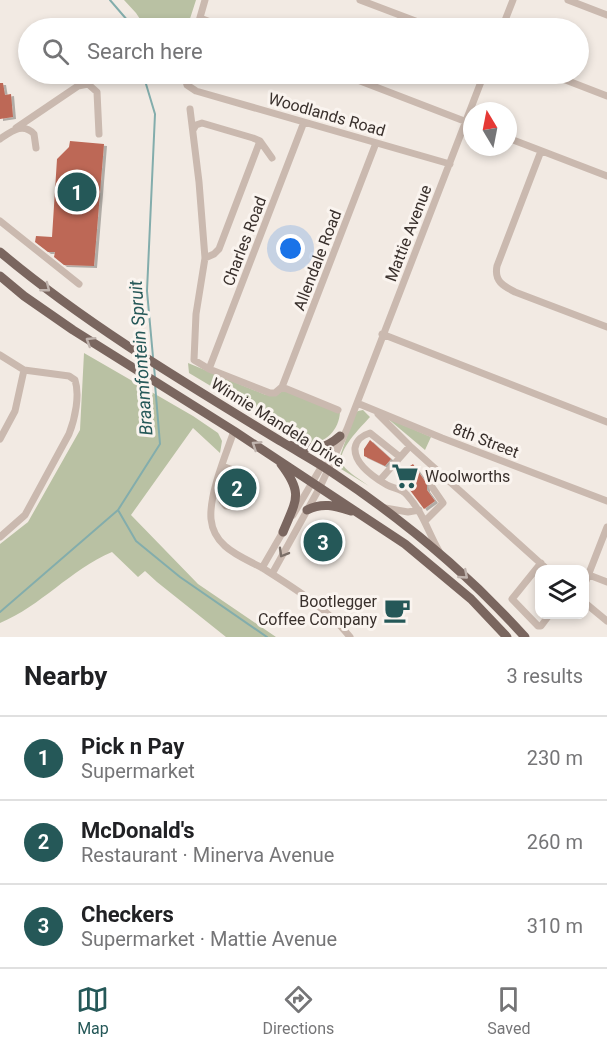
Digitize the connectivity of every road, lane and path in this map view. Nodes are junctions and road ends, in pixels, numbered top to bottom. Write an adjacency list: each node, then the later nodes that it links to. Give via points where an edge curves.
1 (205, 0): 6 (street)
2 (360, 0): 7 (street)
3 (513, 0): 8 (street)
4 (568, 0): 5 (street)
5 (607, 15)
6 (200, 18)
7 (408, 18)
8 (506, 18)
9 (187, 84): 17 (street, Woodlands Road, via 196,91)
10 (368, 84): 16 (street)
11 (481, 84): 14 (street, Mattie Avenue)
12 (576, 84): 13 (street)
13 (607, 96)
14 (475, 102)
15 (190, 109): 19 (street)
16 (463, 120)
17 (303, 122): 25 (street, Woodlands Road); 39 (street, Charles Road)
18 (16, 128): 20 (street, via 84,84 97,92); 22 (street); 26 (street, via 31,130)
19 (193, 130): 23 (street, via 199,123 207,124); 33 (street)
20 (99, 134)
21 (463, 135): 29 (street, Mattie Avenue)
22 (0, 139)
23 (260, 141): 28 (street); 33 (street, via 219,249)
24 (517, 142): 27 (street)
25 (376, 143): 29 (street, Woodlands Road); 41 (street, Allendale Road)
26 (36, 148)
27 (541, 151): 30 (street); 36 (street, via 497,266 497,278 515,292)
28 (272, 158)
29 (450, 164): 37 (street, Mattie Avenue)
30 (607, 176)
31 (0, 222): 35 (street)
32 (0, 252): 49 (main road, Winnie Mandela Drive, one-way to 49, via 129,347)
33 (205, 258): 39 (street, via 193,355 195,362)
34 (0, 276): 46 (main road, Winnie Mandela Drive, one-way to 34, via 73,330)
35 (79, 284)
36 (607, 327)
37 (382, 334): 42 (street, Mattie Avenue); 45 (street)
38 (0, 355): 40 (street)
39 (209, 369): 41 (street, via 265,392 275,393)
40 (24, 370): 48 (street, via 15,411); 67 (street, via 73,379 77,390 74,422 28,511)
41 (282, 387): 43 (street)
42 (357, 403): 44 (street, 8th Street); 47 (street, Mattie Avenue); 54 (street, Mattie Avenue)
43 (338, 410)
44 (376, 412): 50 (street); 59 (street, 8th Street)
45 (607, 422)
46 (234, 430): 52 (main road, Winnie Mandela Drive, one-way to 46); 53 (street)
47 (340, 436): 49 (main road, via 319,448); 54 (street, Mattie Avenue)
48 (0, 439)
49 (284, 444): 54 (main road, Winnie Mandela Drive)
50 (410, 446): 51 (street); 69 (street)
51 (400, 457): 56 (street); 56 (street, via 372,433 359,439 356,457)
52 (277, 458): 57 (main road, Winnie Mandela Drive); 66 (main road, via 296,492)
53 (222, 466): 55 (street); 70 (street, via 211,506 212,527 228,549)
54 (325, 468): 57 (street, Mattie Avenue); 60 (main road, Winnie Mandela Drive)
55 (231, 469): 55 (street, via 252,477 243,502 234,507 222,501)
56 (380, 480): 62 (street, via 405,493)
57 (316, 485): 61 (street, Mattie Avenue); 65 (main road, Winnie Mandela Drive); 66 (street, Mattie Avenue)
58 (432, 487): 63 (street, via 443,503)
59 (607, 501)
60 (382, 507): 62 (street); 68 (main road, Winnie Mandela Drive)
61 (307, 510): 65 (main road, via 327,504 351,511); 72 (street, Mattie Avenue, one-way to 72)
62 (419, 510): 63 (street)
63 (426, 520): 68 (street)
64 (607, 528): 73 (street)
65 (387, 531): 79 (main road, Winnie Mandela Drive, via 447,578)
66 (283, 532): 70 (street, Mattie Avenue)
67 (0, 537)
68 (443, 557): 80 (main road, Winnie Mandela Drive, one-way to 80)
69 (541, 563)
70 (262, 568): 72 (street)
71 (535, 570): 76 (street, via 512,599 538,626)
72 (272, 574): 78 (street, via 332,617)
73 (589, 575): 74 (street)
74 (607, 582)
75 (589, 605): 77 (street)
76 (547, 619)
77 (607, 621)
78 (350, 637)
79 (507, 637)
80 (525, 637)

